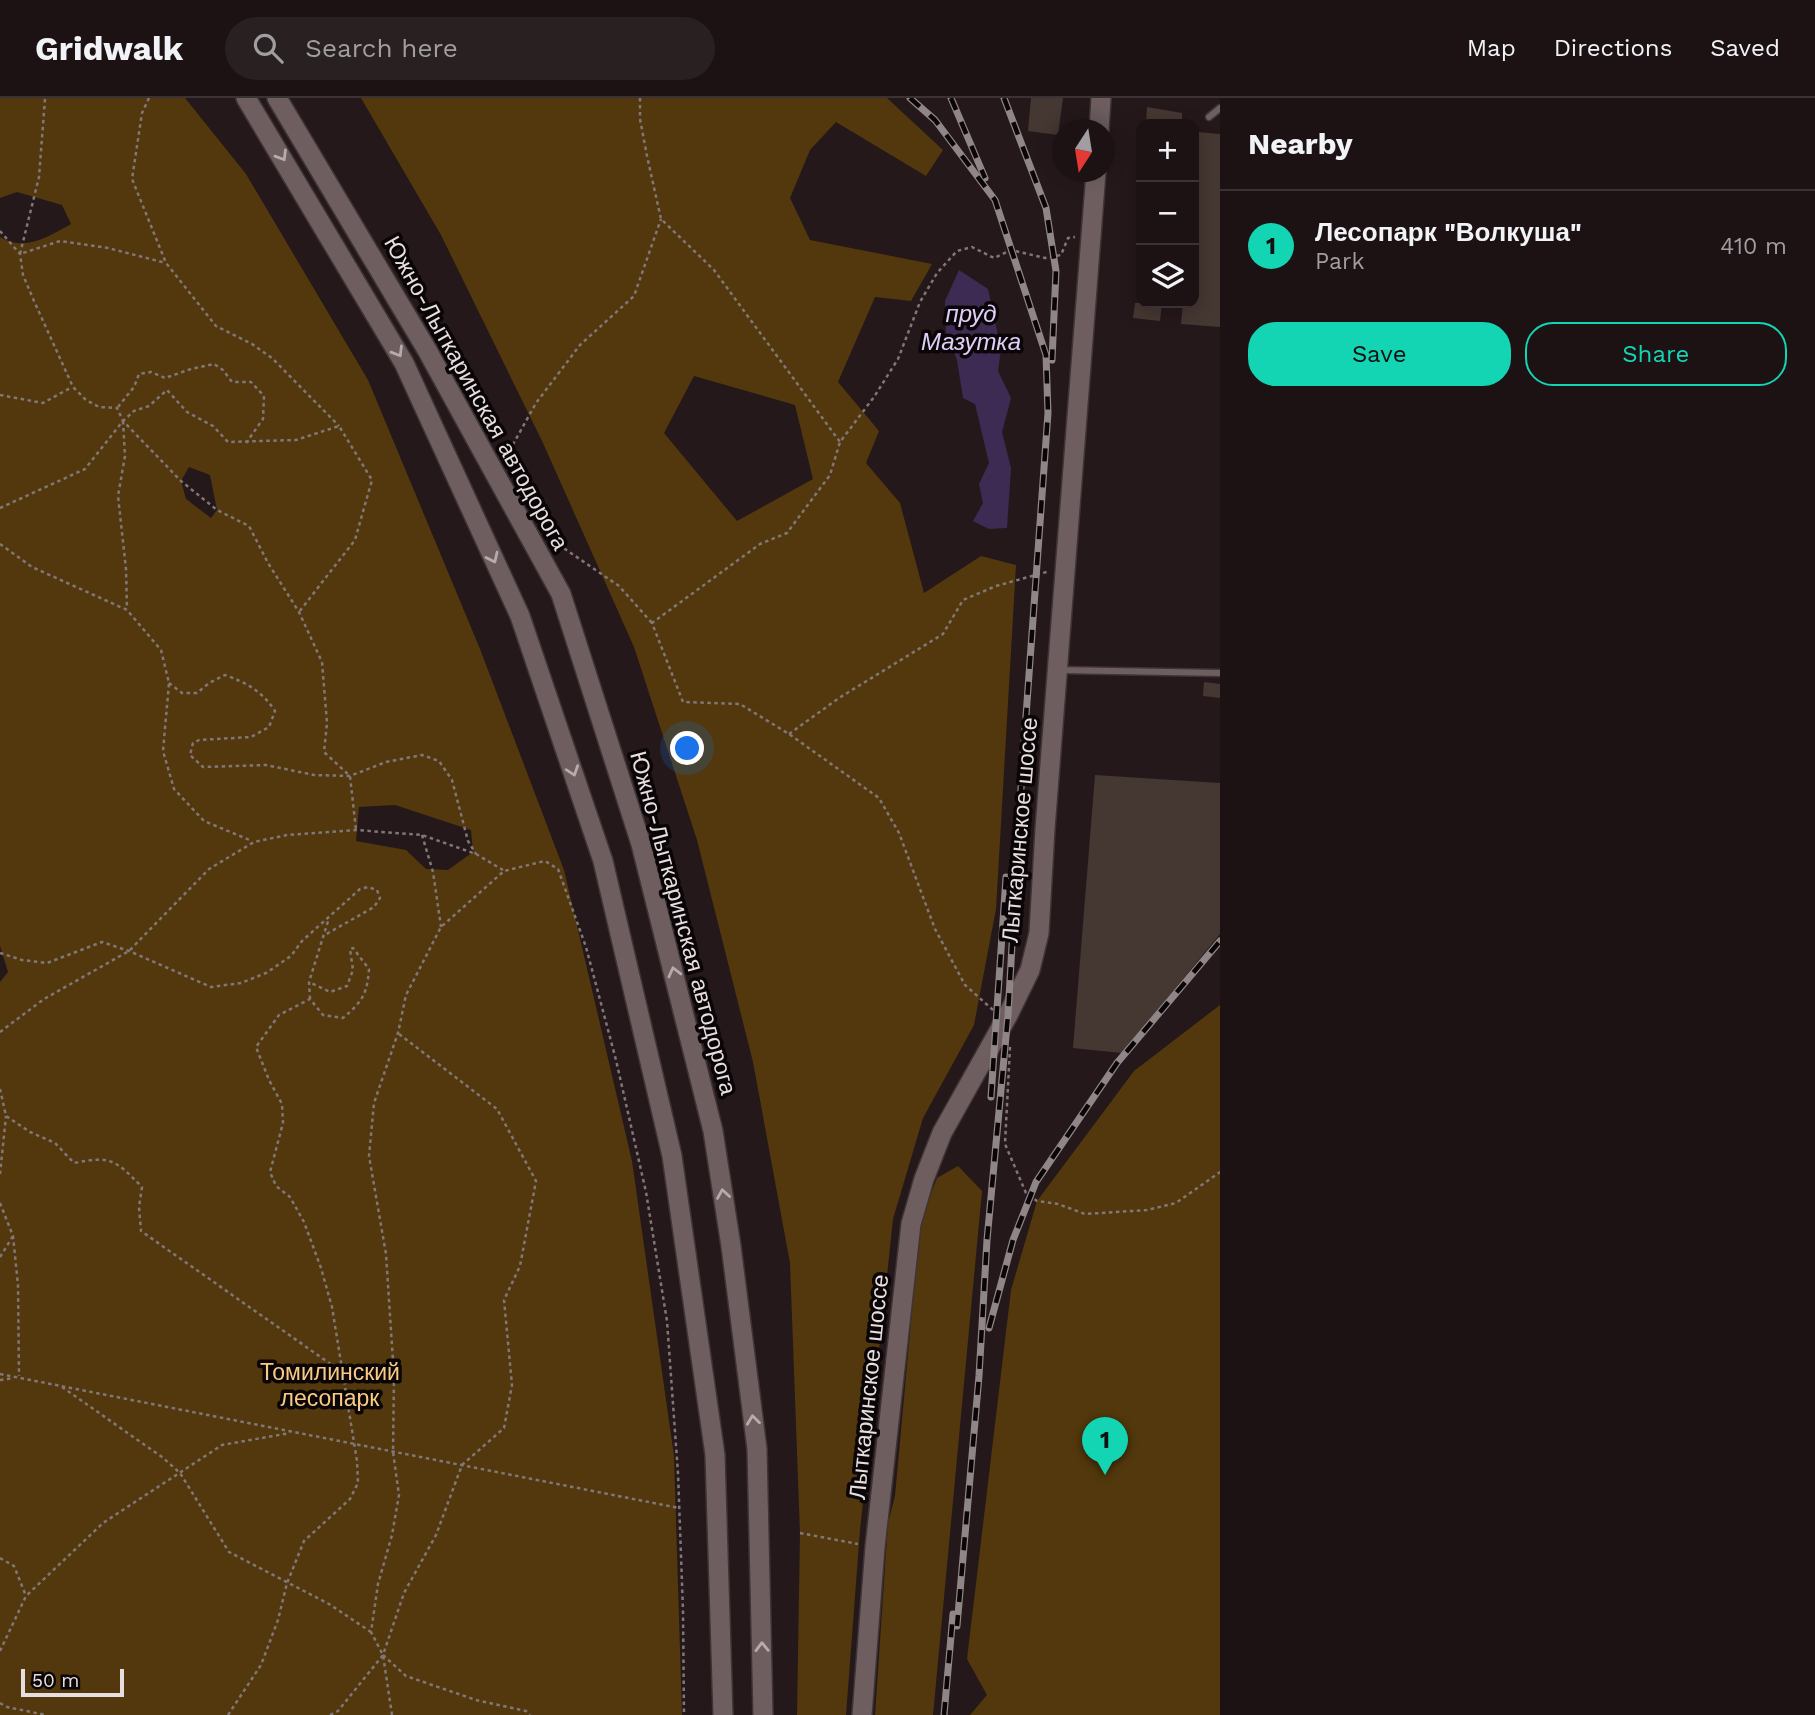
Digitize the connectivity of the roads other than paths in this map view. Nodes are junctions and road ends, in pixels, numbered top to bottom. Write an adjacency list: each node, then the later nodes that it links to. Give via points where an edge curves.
1 (246, 98): 10 (main road, one-way to 10, via 404,363 520,616 603,861 672,1156 715,1455)
2 (277, 98): 11 (main road, Южно-Лыткаринская автодорога, one-way to 2, via 757,1449 731,1246 713,1130 641,844 561,594 427,350)
3 (1101, 98): 6 (main road)
4 (1220, 108): 5 (lane)
5 (1209, 117)
6 (1100, 119)
7 (1095, 182): 8 (main road, Лыткаринское шоссе)
8 (1057, 670): 9 (lane); 12 (main road, Лыткаринское шоссе, via 1039,933 1030,970 1008,1028 942,1133 911,1224 875,1547)
9 (1220, 673)
10 (723, 1715)
11 (763, 1715)
12 (862, 1715)

